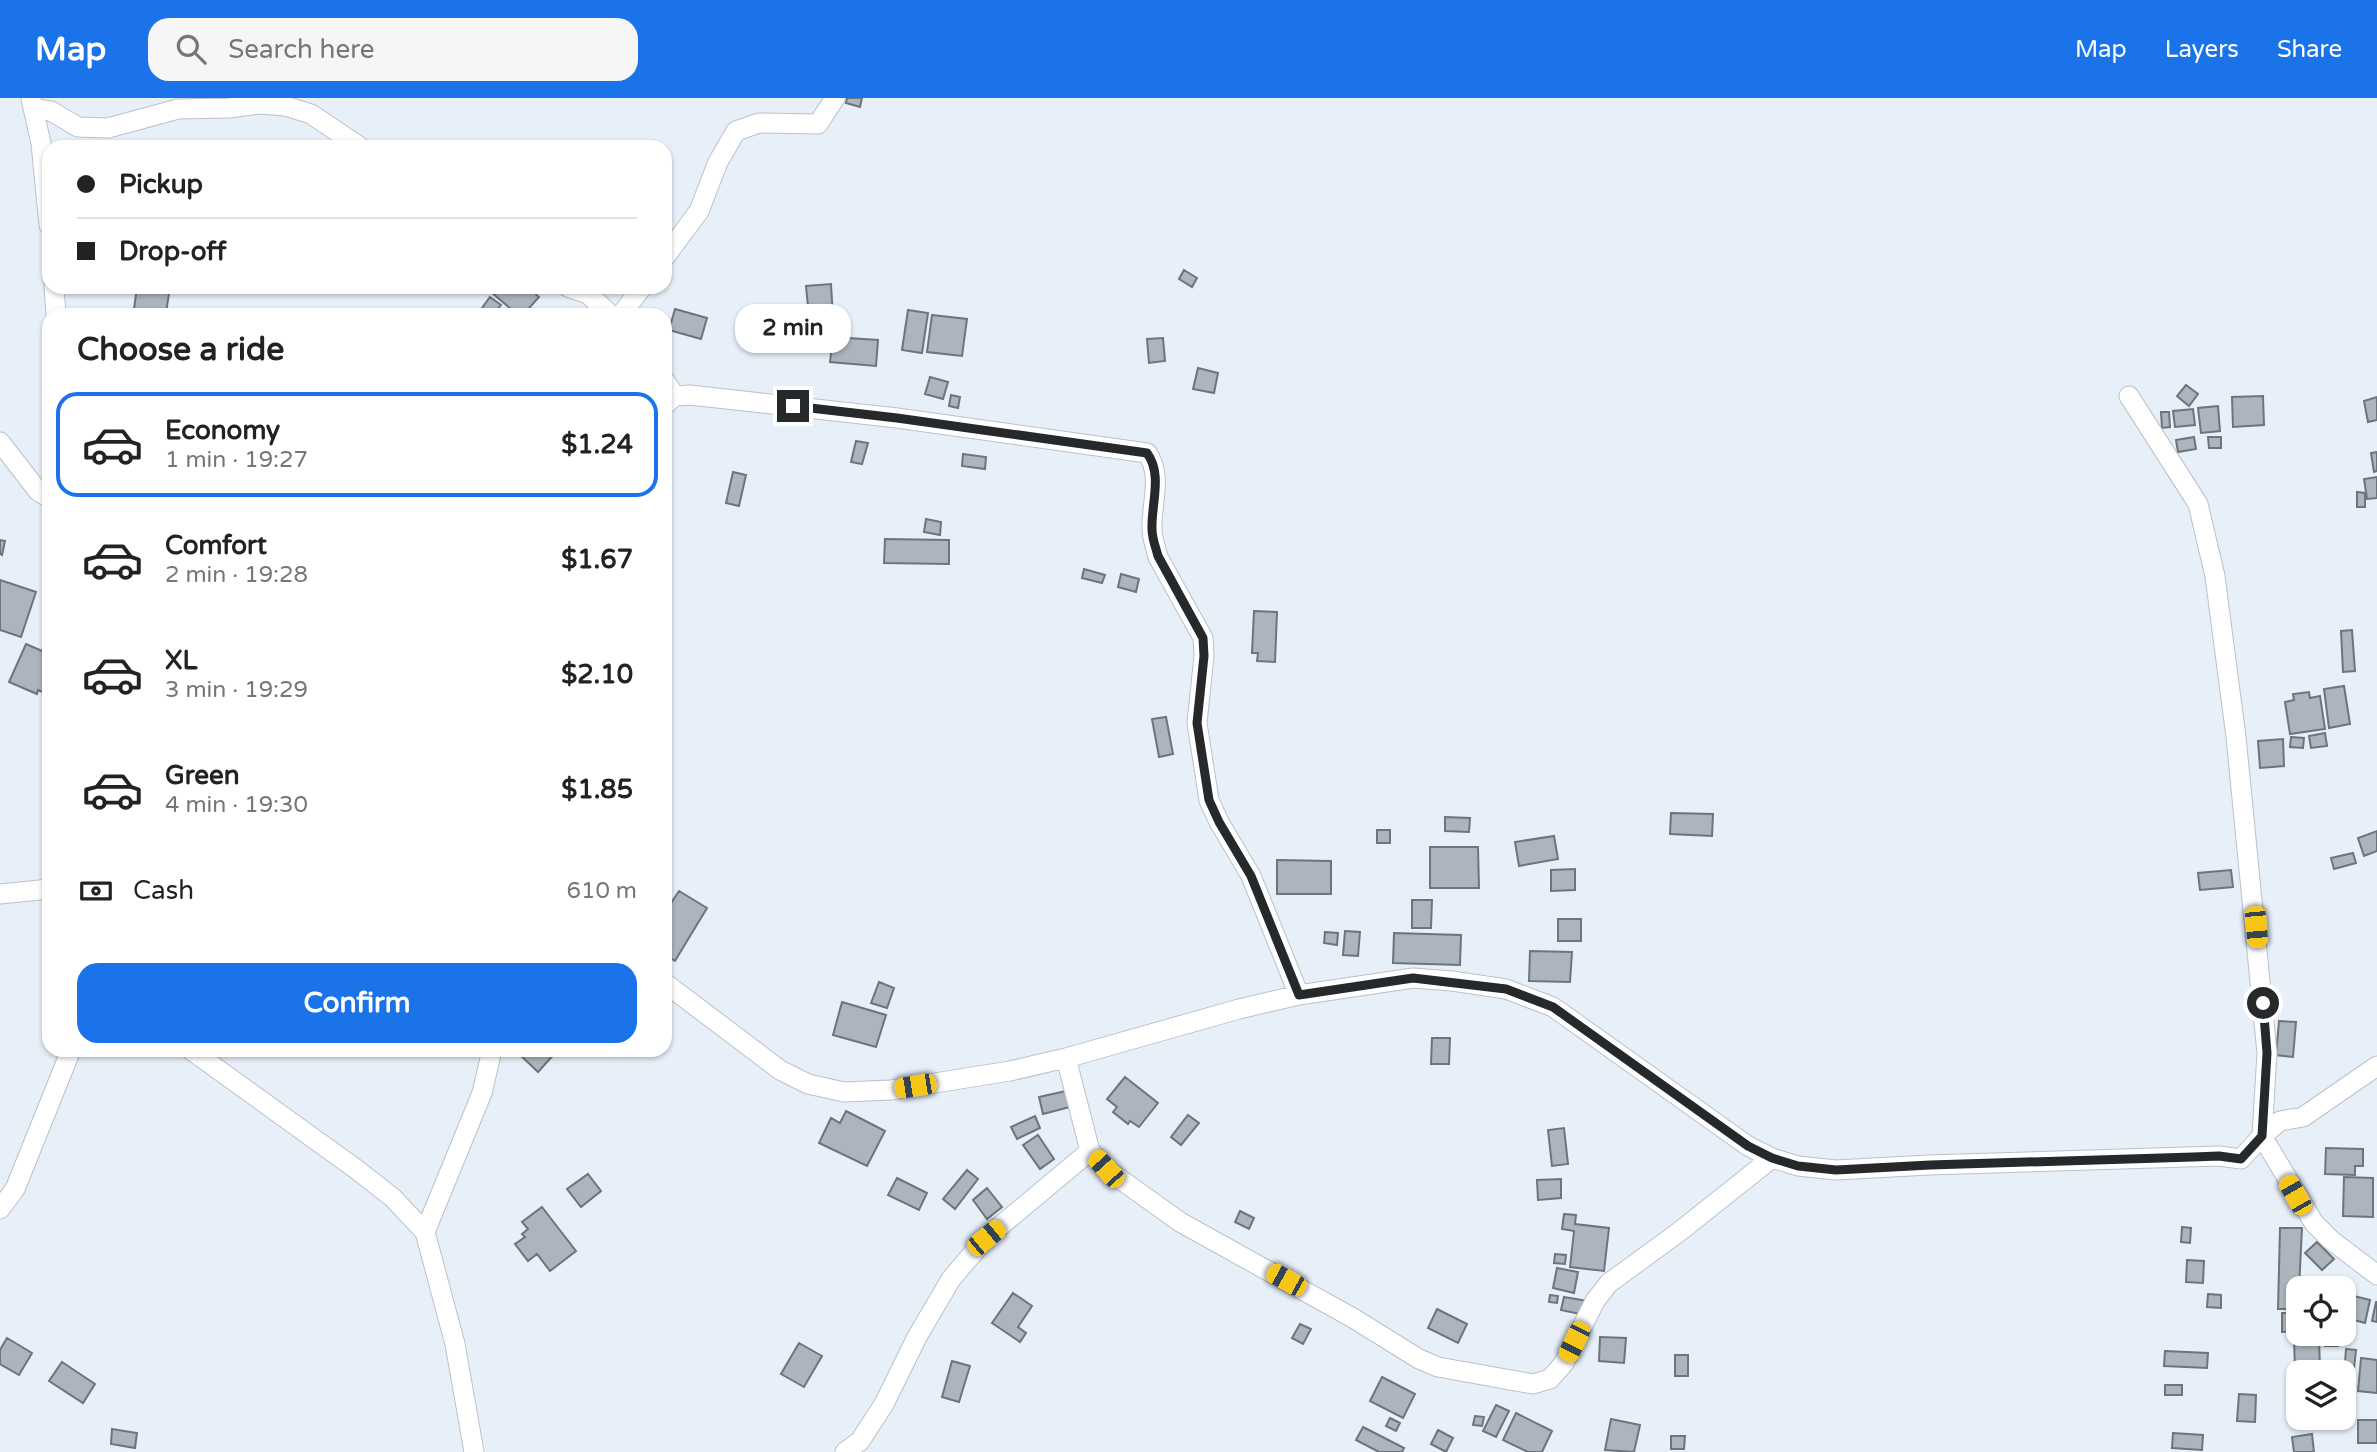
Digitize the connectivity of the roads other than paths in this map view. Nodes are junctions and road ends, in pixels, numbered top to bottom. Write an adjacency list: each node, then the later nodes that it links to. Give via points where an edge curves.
1 (835, 98): 5 (street, via 818,124 759,123 736,131 699,211)
2 (32, 103): 3 (street, via 78,127 108,128 178,109 285,106 311,114); 4 (street)
3 (350, 140)
4 (42, 153)
5 (672, 248)
6 (588, 294): 7 (street)
7 (603, 308)
8 (672, 394): 15 (street, via 897,418 1147,453 1156,472 1154,544 1203,638 1197,723 1209,800 1251,876)
9 (2129, 396): 21 (street, via 2198,504 2215,576 2267,1053)
10 (0, 442): 11 (street)
11 (42, 494)
12 (42, 890): 13 (street)
13 (0, 894)
14 (672, 988): 19 (street, via 780,1070 808,1084 844,1092 891,1090)
15 (1299, 995): 19 (street); 23 (street, via 1413,978 1506,989 1553,1007 1748,1146)
16 (68, 1057): 24 (street, via 15,1189)
17 (201, 1057): 25 (street, via 356,1169 393,1198)
18 (490, 1057): 25 (street, via 482,1093)
19 (1066, 1058): 22 (street)
20 (2377, 1066): 21 (street, via 2303,1117 2280,1121)
21 (2262, 1136): 23 (street, via 2241,1159 1836,1170); 26 (street, via 2314,1223)
22 (1090, 1151): 23 (street, via 1106,1169 1180,1222 1419,1359 1438,1367 1533,1384 1550,1379 1564,1363 1609,1283); 28 (street, via 986,1238 951,1279 884,1404 860,1441)
23 (1772, 1158)
24 (0, 1209)
25 (425, 1232): 27 (street, via 455,1344)
26 (2377, 1275)
27 (474, 1452)
28 (845, 1452)

